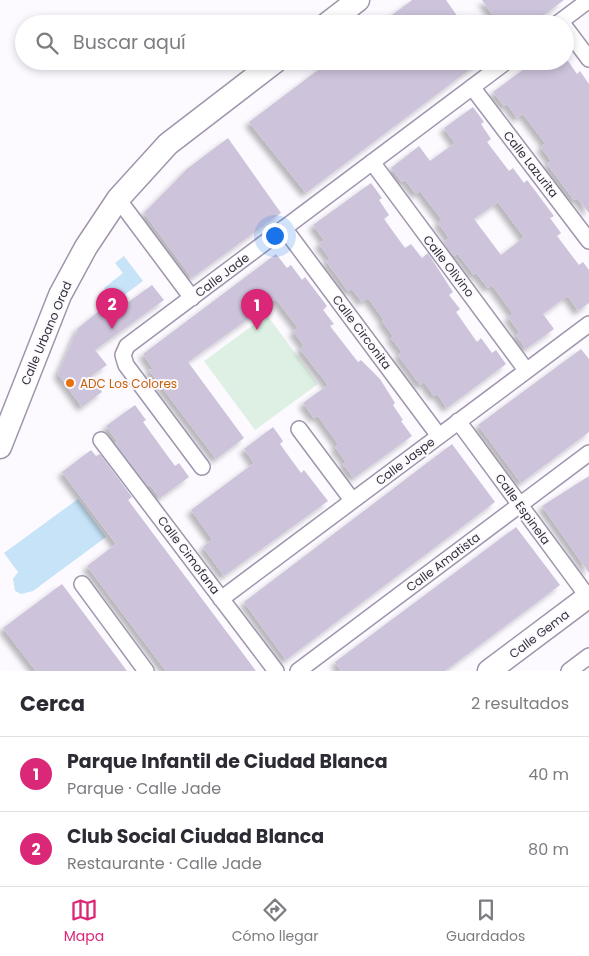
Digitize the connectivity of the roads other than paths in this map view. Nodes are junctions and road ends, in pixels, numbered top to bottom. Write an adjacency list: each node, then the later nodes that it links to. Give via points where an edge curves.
1 (358, 0): 3 (street)
2 (589, 0): 4 (street)
3 (339, 15)
4 (572, 15)
5 (574, 40): 6 (street)
6 (589, 59)
7 (264, 70): 11 (street, Calle Urbano Orad, via 168,144)
8 (495, 70): 9 (street, Calle Jade)
9 (472, 87): 10 (street, Calle Jade); 13 (street, Calle Lazurita)
10 (372, 162): 12 (street, Calle Jade); 16 (street, Calle Olivino)
11 (118, 199): 14 (street); 21 (street, Calle Urbano Orad, via 86,247 60,295)
12 (284, 228): 14 (street, Calle Jade); 19 (street, Calle Circonita)
13 (589, 241)
14 (192, 298): 23 (street, Calle Jade, via 127,346 123,355 126,365)
15 (589, 324): 16 (street, Calle Jaspe)
16 (526, 370): 17 (street, Calle Jaspe)
17 (458, 421): 19 (street, Calle Jaspe); 25 (street, Calle Espinela)
18 (299, 429): 24 (street)
19 (439, 436): 24 (street, Calle Jaspe)
20 (101, 440): 28 (street, Calle Cimofana)
21 (0, 447)
22 (589, 453): 25 (street, Calle Amatista)
23 (202, 467)
24 (352, 500): 28 (street, Calle Jaspe)
25 (519, 504): 27 (street, Calle Espinela); 30 (street, Calle Amatista)
26 (82, 584): 31 (street)
27 (589, 597): 34 (street, Calle Gema)
28 (221, 599): 32 (street, Calle Cimofana)
29 (589, 656): 35 (street)
30 (318, 665): 33 (street, Calle Amatista)
31 (146, 671)
32 (276, 671)
33 (298, 671)
34 (489, 671)
35 (569, 671)

